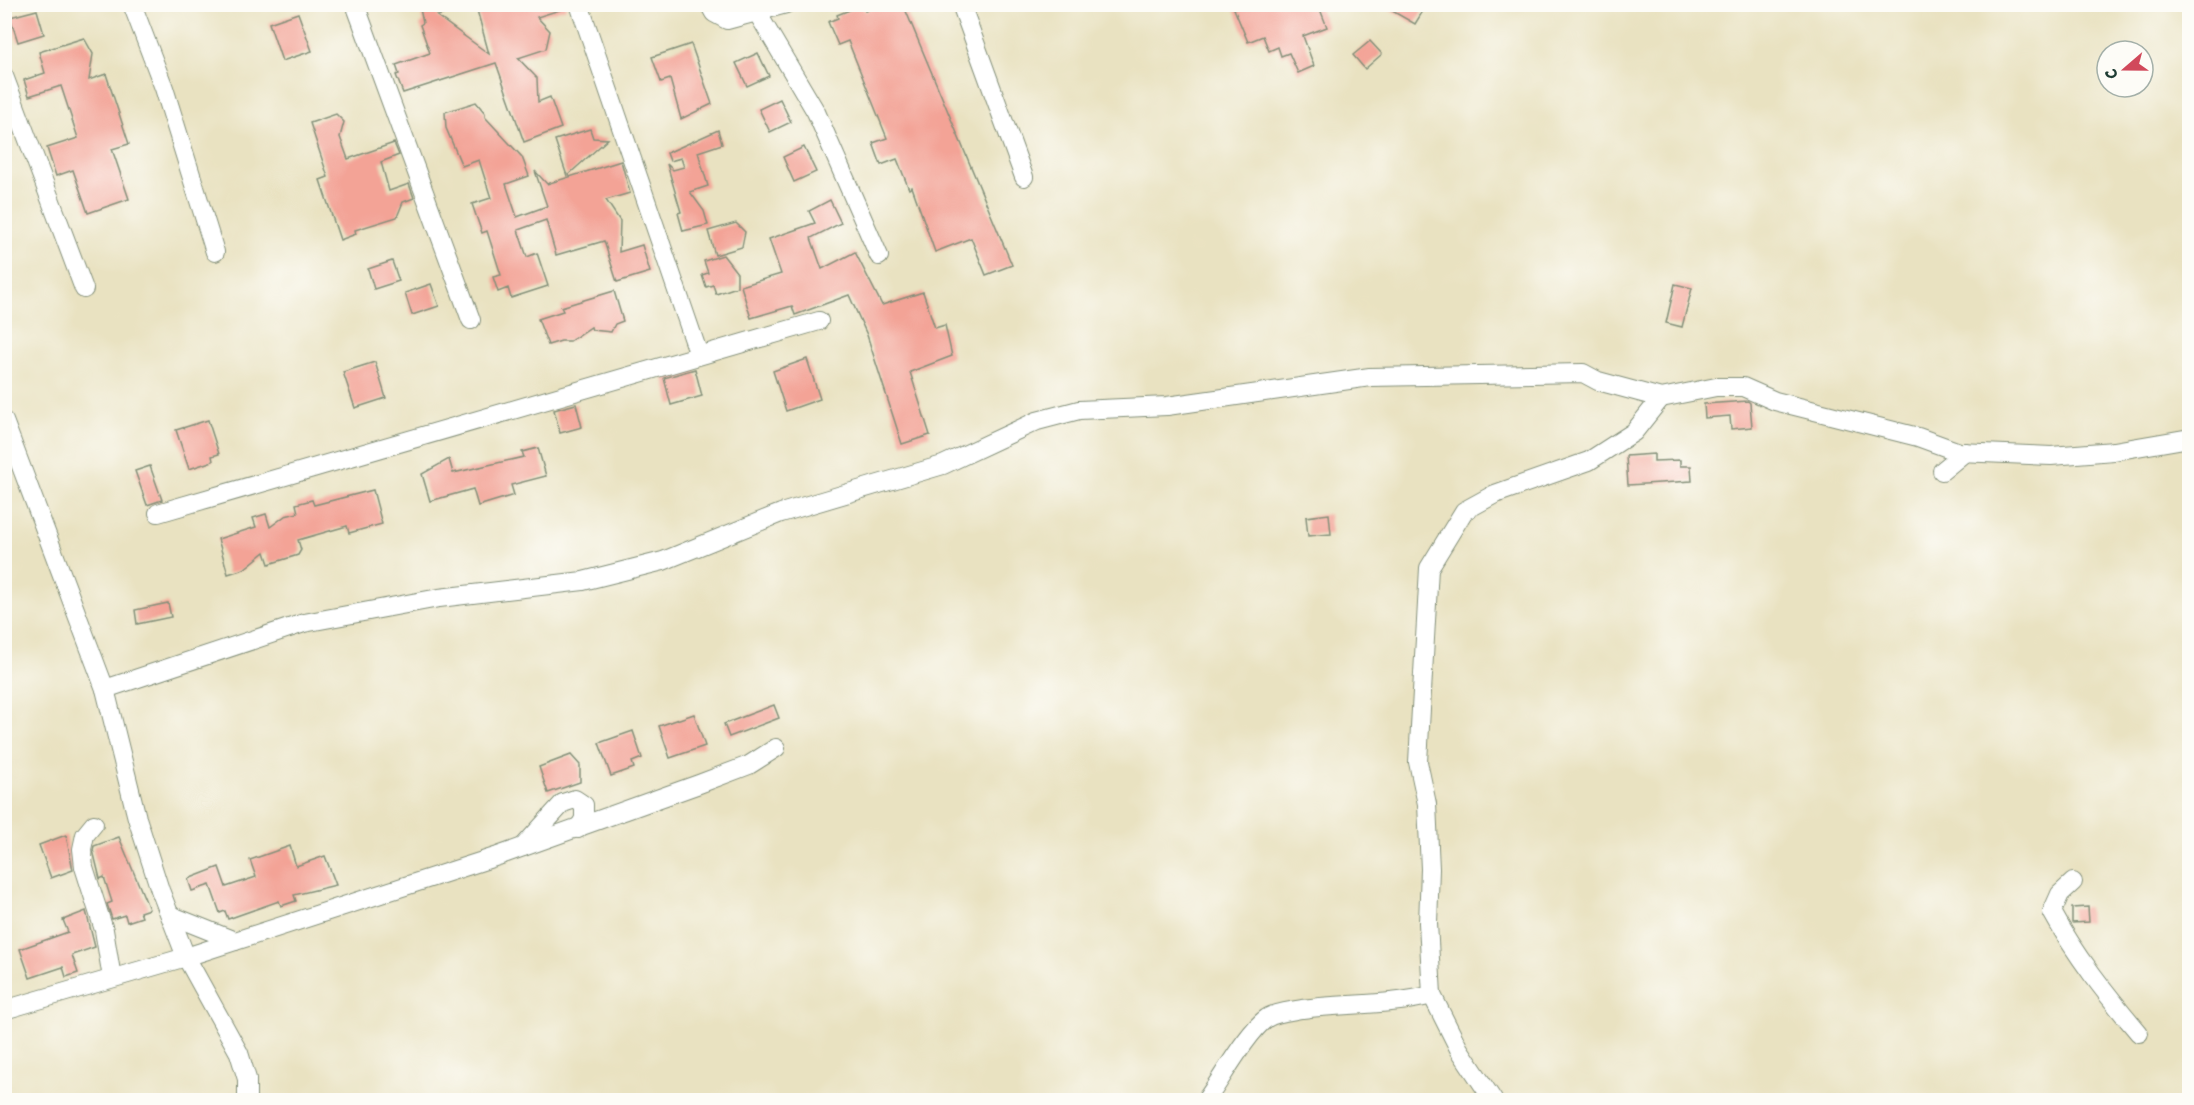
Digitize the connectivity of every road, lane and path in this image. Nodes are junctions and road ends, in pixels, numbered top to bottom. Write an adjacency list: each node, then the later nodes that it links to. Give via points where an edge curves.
1 (132, 4): 10 (street, via 164,88)
2 (355, 4): 13 (street)
3 (579, 4): 15 (street)
4 (709, 4): 7 (street, via 714,13 727,20)
5 (786, 4): 7 (street)
6 (961, 4): 9 (street)
7 (758, 14): 11 (street, via 816,112)
8 (4, 76): 12 (street)
9 (1024, 177)
10 (215, 252)
11 (879, 256)
12 (84, 289)
13 (471, 320)
14 (819, 321): 15 (street)
15 (699, 356): 23 (street)
16 (1661, 398): 21 (street, via 1716,387 1743,387 1775,401); 24 (street, via 1598,381 1583,373 1370,377 1167,406 1078,410 1037,421 943,465 781,513 663,561 583,581 439,598 304,623); 34 (street, via 1634,432 1589,461 1495,494 1464,511 1429,567 1418,762 1427,804)
17 (4, 421): 24 (street)
18 (2190, 438): 20 (street)
19 (2190, 445): 20 (street)
20 (2114, 451): 21 (street, via 2051,456)
21 (1965, 452): 22 (street)
22 (1942, 471)
23 (158, 513)
24 (105, 689): 30 (street, via 137,818)
25 (776, 747): 27 (street, via 748,765)
26 (94, 824): 33 (street, via 85,835 84,867 104,930)
27 (578, 829): 28 (street); 28 (street, via 584,819 584,805 575,799 563,803)
28 (523, 847): 31 (street)
29 (2073, 882): 36 (street, via 2060,894 2052,912 2096,980)
30 (170, 915): 31 (street); 32 (street)
31 (235, 941): 32 (street)
32 (186, 957): 33 (street); 37 (street, via 239,1053 247,1079)
33 (112, 978): 35 (street)
34 (1431, 995): 38 (street, via 1333,1004 1267,1018); 39 (street, via 1459,1049)
35 (4, 1010)
36 (2139, 1033)
37 (244, 1098)
38 (1206, 1101)
39 (1493, 1101)

